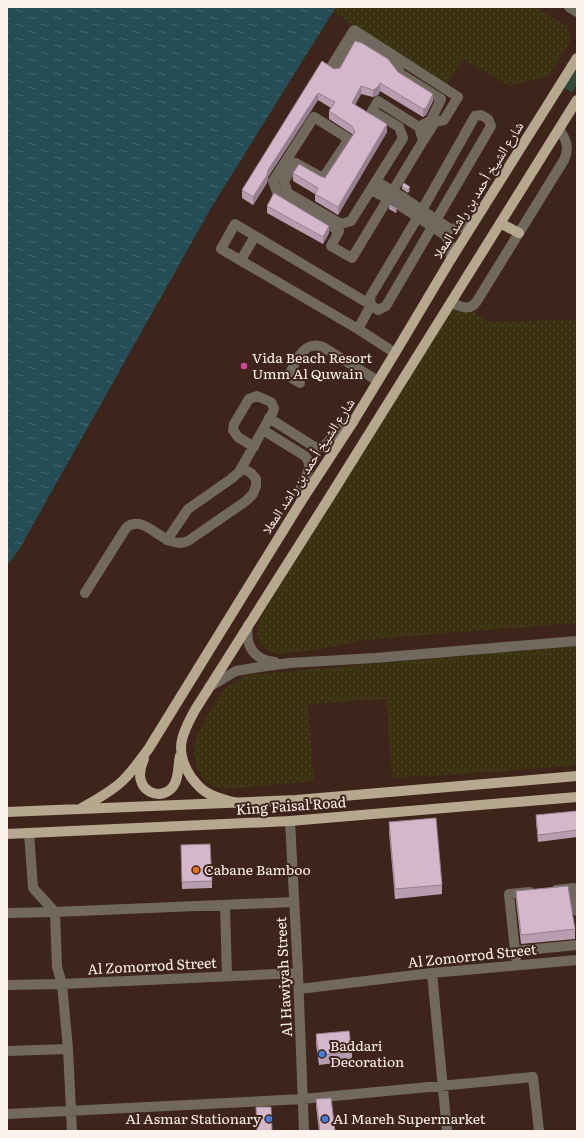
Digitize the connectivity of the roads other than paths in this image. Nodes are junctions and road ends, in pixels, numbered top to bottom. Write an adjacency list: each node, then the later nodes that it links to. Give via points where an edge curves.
1 (569, 7): 2 (street)
2 (577, 12)
3 (577, 58): 13 (main road, شارع الشيخ أحمد بن راشد المعلا)
4 (576, 105): 6 (main road)
5 (419, 127): 7 (street); 7 (street, via 431,120 441,99 401,74 395,64 354,38 336,70 331,67 354,30 458,97 444,120 435,122); 8 (street, via 378,101 372,111 400,127 403,138)
6 (559, 129): 12 (main road); 14 (street, via 567,144 567,155)
7 (423, 141): 9 (street)
8 (373, 186): 9 (street); 9 (street, via 351,221 341,224 288,193 284,181 296,163 323,178 349,139 314,117 273,181 278,195 339,231 331,246 352,258)
9 (394, 197): 10 (street)
10 (419, 213): 11 (street); 11 (street, via 475,116 488,118 492,126); 19 (street, via 370,297)
11 (435, 224): 13 (street, via 450,229); 16 (street, via 450,244); 19 (street, via 386,306 378,310)
12 (500, 224): 14 (main road); 18 (main road)
13 (472, 225): 16 (main road, شارع الشيخ أحمد بن راشد المعلا)
14 (519, 233): 18 (street, via 475,304 465,308)
15 (255, 236): 17 (street); 17 (street, via 235,224 221,249); 19 (street)
16 (451, 259): 21 (main road, شارع الشيخ أحمد بن راشد المعلا)
17 (241, 260): 20 (street)
18 (451, 302): 32 (main road)
19 (371, 305): 20 (street)
20 (358, 329): 21 (street)
21 (395, 353): 22 (main road, شارع الشيخ أحمد بن راشد المعلا)
22 (378, 381): 23 (street, via 323,347 314,345 304,350 291,371 293,379); 25 (main road, شارع الشيخ أحمد بن راشد المعلا)
23 (300, 383)
24 (269, 418): 25 (street, via 319,448 325,445 339,428); 26 (street); 27 (street, via 274,408 271,402 257,396 249,399 234,424 233,430 238,437)
25 (353, 422): 29 (main road, شارع الشيخ أحمد بن راشد المعلا)
26 (263, 430): 27 (street); 29 (street, via 307,459 309,468 300,490)
27 (254, 447): 28 (street)
28 (242, 468): 30 (street, via 231,479 188,508); 30 (street, via 256,479 256,486 250,498 188,541 177,544)
29 (302, 500): 36 (main road, شارع الشيخ أحمد بن راشد المعلا)
30 (167, 540): 31 (street, via 140,524 132,524 126,528)
31 (85, 593)
32 (248, 624): 34 (street, via 246,636 253,653 269,662); 35 (main road)
33 (577, 641): 34 (street)
34 (289, 663): 35 (street, via 236,671)
35 (209, 687): 37 (main road, via 187,724)
36 (149, 748): 37 (main road, via 139,776 145,789 157,794 174,785); 41 (main road, شارع الشيخ أحمد بن راشد المعلا, via 120,783)
37 (180, 754): 40 (main road, via 185,767 205,792)
38 (577, 776): 40 (main road, King Faisal Road)
39 (577, 797): 43 (main road, King Faisal Road)
40 (236, 803): 41 (main road, King Faisal Road)
41 (80, 809): 42 (main road, King Faisal Road)
42 (7, 812)
43 (290, 821): 44 (main road, King Faisal Road); 46 (street, Al Hawiyah Street)
44 (29, 833): 45 (main road, King Faisal Road); 49 (street, via 33,888)
45 (7, 834)
46 (294, 902): 47 (street); 55 (street, Al Hawiyah Street)
47 (225, 906): 49 (street); 57 (street)
48 (577, 911): 52 (street, via 574,888 509,894)
49 (55, 912): 50 (street); 58 (street, via 57,967)
50 (7, 913)
51 (577, 945): 52 (street)
52 (515, 951): 54 (street)
53 (577, 960): 54 (street, Al Zomorrod Street)
54 (517, 966): 56 (street, Al Zomorrod Street)
55 (298, 973): 57 (street, Al Zomorrod Street); 60 (street, Al Hawiyah Street)
56 (432, 973): 60 (street, Al Zomorrod Street); 63 (street)
57 (227, 976): 58 (street, Al Zomorrod Street)
58 (62, 984): 59 (street, Al Zomorrod Street); 61 (street)
59 (7, 985)
60 (299, 989): 64 (street, Al Hawiyah Street)
61 (68, 1049): 62 (street); 65 (street)
62 (7, 1051)
63 (443, 1087): 64 (street); 69 (street); 70 (street, via 533,1078)
64 (303, 1100): 65 (street); 68 (street, Al Hawiyah Street)
65 (71, 1111): 66 (street); 67 (street)
66 (7, 1114)
67 (72, 1131)
68 (304, 1131)
69 (447, 1131)
70 (539, 1131)

